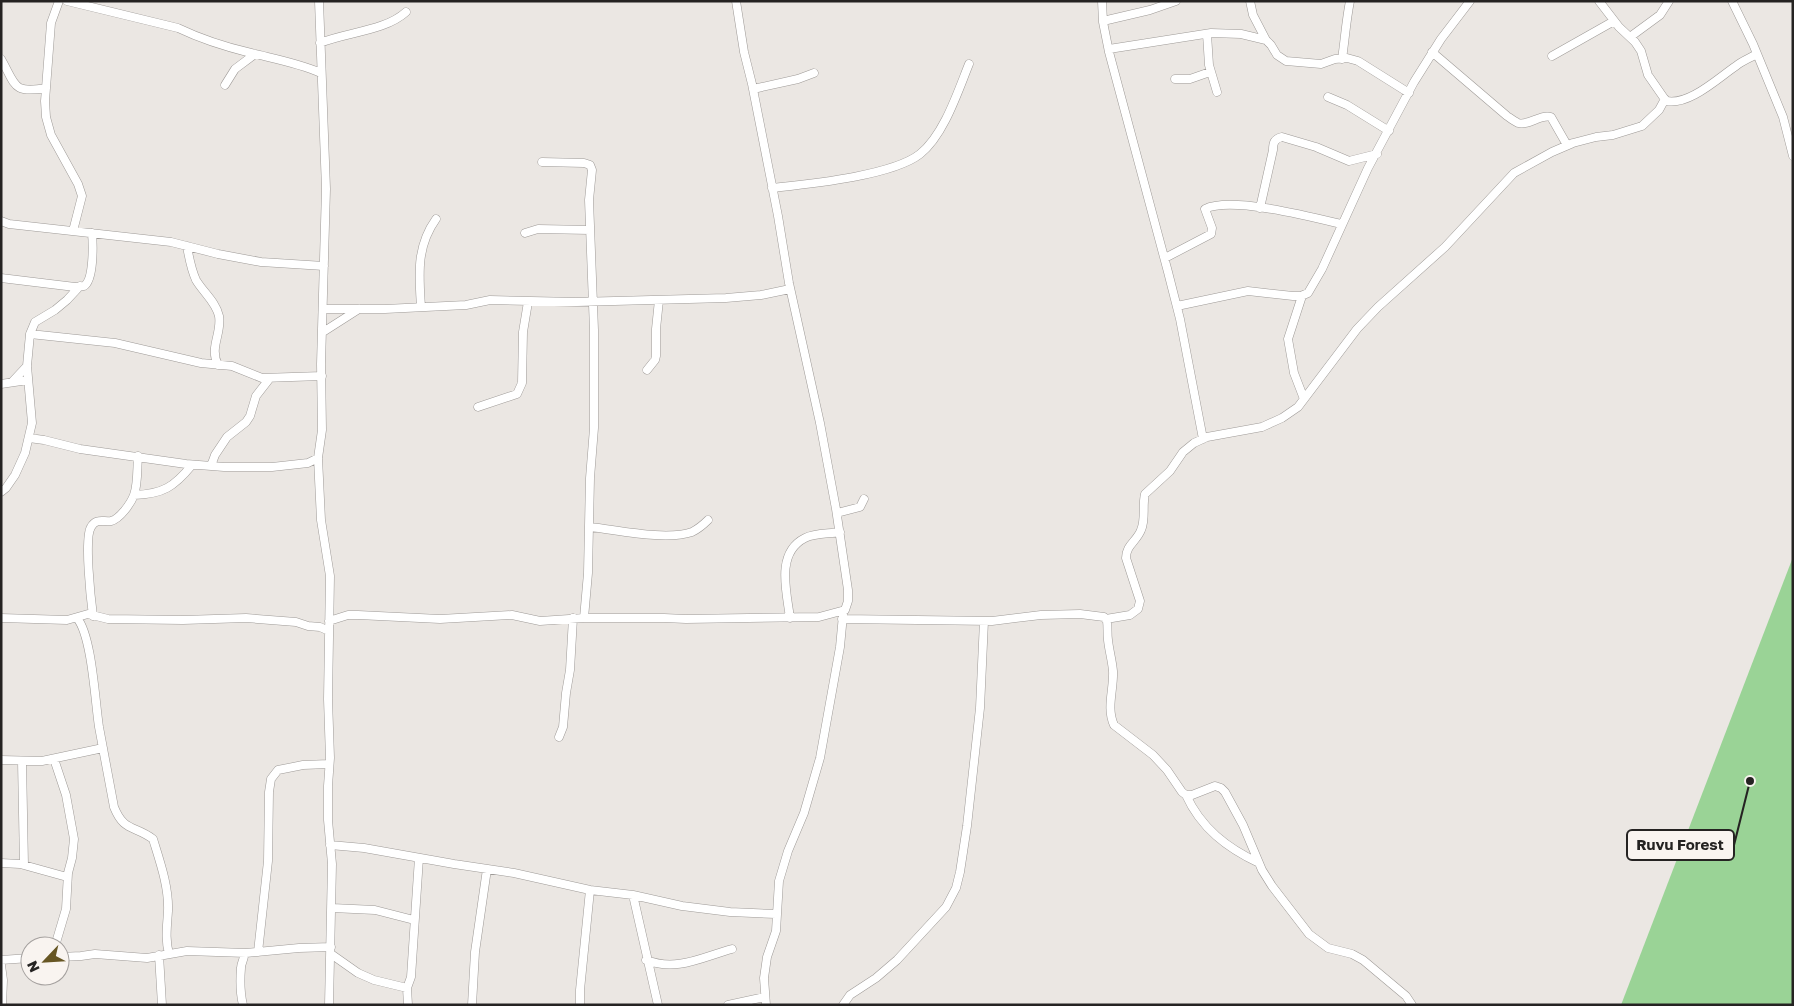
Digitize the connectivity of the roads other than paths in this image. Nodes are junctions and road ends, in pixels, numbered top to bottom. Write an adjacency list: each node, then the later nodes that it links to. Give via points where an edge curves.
1 (60, 1): 37 (street, via 51,23)
2 (67, 1): 14 (street)
3 (106, 1): 14 (street)
4 (319, 1): 21 (street)
5 (736, 1): 38 (street)
6 (1102, 1): 16 (street)
7 (1176, 1): 16 (street)
8 (1250, 1): 20 (street, via 1253,15)
9 (1350, 1): 27 (street)
10 (1470, 1): 23 (street)
11 (1599, 1): 17 (street)
12 (1669, 1): 19 (street, via 1660,15)
13 (1732, 1): 25 (street)
14 (104, 11): 24 (street, via 178,28)
15 (406, 12): 21 (street, via 393,22)
16 (1103, 21): 22 (street)
17 (1614, 21): 19 (street); 26 (street)
18 (1207, 34): 20 (street, via 1241,34); 22 (street); 32 (street)
19 (1630, 37): 42 (street, via 1640,51 1648,74)
20 (1266, 40): 27 (street, via 1277,55 1286,60 1321,64)
21 (320, 43): 29 (street)
22 (1109, 49): 58 (street)
23 (1432, 52): 40 (street); 44 (street, via 1518,123 1551,117)
24 (255, 54): 31 (street); 36 (street, via 235,69)
25 (1757, 54): 42 (street, via 1702,90 1672,102); 46 (street, via 1783,117)
26 (1552, 56)
27 (1342, 58): 40 (street, via 1358,61)
28 (1, 59): 37 (street, via 13,83 20,89)
29 (320, 61): 31 (street); 33 (street)
30 (969, 64): 48 (street, via 946,116 934,138 920,154 864,174)
31 (307, 66): 33 (street)
32 (1210, 72): 35 (street, via 1190,79); 39 (street)
33 (321, 73): 59 (street, via 326,189)
34 (814, 73): 38 (street)
35 (1174, 79)
36 (225, 85)
37 (46, 88): 54 (street, via 46,117 51,136 82,196)
38 (753, 89): 48 (street)
39 (1217, 92)
40 (1409, 93): 43 (street)
41 (1328, 96): 43 (street)
42 (1665, 99): 44 (street, via 1659,110 1642,126)
43 (1389, 131): 45 (street)
44 (1567, 145): 81 (street, via 1507,179 1445,247 1357,329)
45 (1376, 154): 49 (street, via 1351,162 1316,148 1277,138 1273,143); 52 (street)
46 (1793, 156)
47 (542, 162): 53 (street, via 590,164)
48 (772, 188): 62 (street)
49 (1260, 208): 52 (street); 58 (street, via 1207,208 1204,212 1212,228 1211,234)
50 (436, 219): 68 (street, via 429,229 419,261)
51 (1, 221): 54 (street)
52 (1341, 224): 63 (street, via 1322,269 1308,293)
53 (590, 230): 56 (street, via 547,228); 66 (street)
54 (73, 231): 55 (street)
55 (92, 233): 57 (street); 61 (street, via 89,280)
56 (525, 233)
57 (187, 246): 59 (street, via 261,262); 73 (street, via 197,281 218,315 220,326 214,358)
58 (1164, 258): 67 (street)
59 (324, 266): 69 (street)
60 (1, 278): 61 (street)
61 (80, 286): 72 (street, via 67,300 35,322)
62 (790, 289): 64 (street, via 761,295); 92 (street)
63 (1302, 296): 67 (street, via 1248,291); 81 (street, via 1288,339 1294,373)
64 (659, 300): 66 (street); 75 (street, via 656,356)
65 (528, 302): 66 (street); 68 (street, via 490,300 466,305); 82 (street, via 520,391 512,397)
66 (592, 302): 94 (street, via 594,428)
67 (1177, 306): 84 (street)
68 (421, 307): 70 (street)
69 (323, 309): 70 (street); 71 (street)
70 (360, 309): 71 (street)
71 (322, 332): 76 (street)
72 (30, 334): 73 (street, via 115,343); 74 (street)
73 (218, 365): 77 (street)
74 (27, 366): 78 (street); 79 (street)
75 (647, 370)
76 (322, 376): 77 (street); 86 (street, via 322,430)
77 (270, 378): 88 (street, via 256,396 246,422 227,437)
78 (28, 380): 79 (street); 83 (street, via 32,423)
79 (13, 381): 80 (street)
80 (1, 384)
81 (1304, 399): 84 (street, via 1282,418 1262,427)
82 (478, 407)
83 (29, 438): 85 (street, via 80,449); 89 (street, via 15,475)
84 (1203, 439): 103 (street, via 1183,452 1170,471 1144,494 1141,531 1126,552 1140,601 1138,609 1130,615)
85 (138, 456): 87 (street); 90 (street)
86 (318, 458): 88 (street, via 308,463 272,467); 104 (street, via 330,576)
87 (192, 465): 88 (street); 90 (street, via 163,491)
88 (211, 466)
89 (1, 492)
90 (134, 495): 97 (street, via 115,519 100,520 90,529)
91 (864, 499): 92 (street, via 860,507)
92 (837, 513): 95 (street)
93 (708, 520): 94 (street, via 694,531 675,534 643,534)
94 (590, 527): 101 (street)
95 (840, 532): 96 (street, via 848,590); 102 (street, via 804,538 788,556 785,577)
96 (843, 615): 102 (street); 105 (street); 124 (street, via 820,758 779,881)
97 (93, 616): 99 (street, via 88,614); 106 (street, via 183,620 246,618 296,622)
98 (1, 618): 99 (street)
99 (77, 618): 108 (street, via 89,646)
100 (573, 618): 101 (street); 104 (street, via 540,621 512,615 440,619 348,615); 107 (street, via 570,670)
101 (584, 618): 102 (street)
102 (790, 618)
103 (1106, 619): 105 (street, via 1080,614); 113 (street, via 1113,671 1112,719 1119,730 1160,761)
104 (329, 621): 106 (street)
105 (984, 621): 149 (street, via 980,708 967,826 956,888 946,907 903,953 850,996)
106 (328, 631): 112 (street)
107 (559, 737)
108 (103, 748): 109 (street); 131 (street, via 119,820 153,838 166,891)
109 (54, 759): 111 (street); 120 (street, via 66,795 74,839)
110 (1, 760): 111 (street)
111 (22, 761): 118 (street)
112 (329, 764): 114 (street); 129 (street, via 278,770 271,780 268,861)
113 (1186, 795): 117 (street, via 1209,830 1224,843); 117 (street, via 1215,786 1221,788 1243,825)
114 (330, 845): 115 (street); 123 (street)
115 (419, 858): 119 (street); 125 (street)
116 (1, 863): 118 (street)
117 (1259, 863): 150 (street, via 1272,886 1309,934 1328,948 1363,960 1406,996)
118 (24, 865): 120 (street)
119 (487, 869): 121 (street); 145 (street, via 475,952)
120 (67, 877): 126 (street, via 66,909)
121 (590, 890): 122 (street); 146 (street)
122 (633, 895): 124 (street, via 712,911); 136 (street)
123 (332, 908): 125 (street, via 375,910); 128 (street)
124 (776, 914): 139 (street, via 776,931 764,978)
125 (414, 920): 138 (street)
126 (58, 936)
127 (732, 949): 136 (street, via 675,965)
128 (331, 951): 129 (street, via 299,948); 138 (street, via 358,973); 143 (street)
129 (258, 952): 130 (street)
130 (244, 953): 131 (street, via 187,951); 142 (street, via 240,995)
131 (169, 954): 132 (street)
132 (159, 956): 133 (street); 141 (street)
133 (70, 957)
134 (20, 959): 135 (street)
135 (1, 960)
136 (646, 960): 147 (street)
137 (1, 965): 140 (street)
138 (408, 988): 144 (street)
139 (766, 1001): 148 (street)
140 (2, 1005)
141 (162, 1005)
142 (243, 1005)
143 (329, 1005)
144 (408, 1005)
145 (472, 1005)
146 (580, 1005)
147 (658, 1005)
148 (728, 1005)
149 (844, 1005)
150 (1412, 1005)

